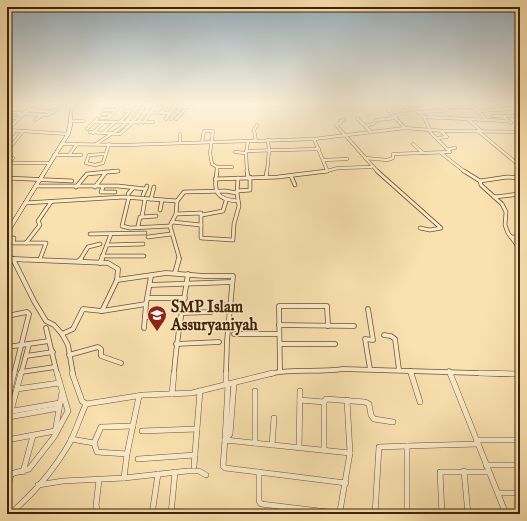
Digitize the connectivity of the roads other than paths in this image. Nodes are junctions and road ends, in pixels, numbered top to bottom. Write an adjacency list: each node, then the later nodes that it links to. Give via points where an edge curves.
1 (70, 127): 20 (main road)
2 (98, 127): 19 (street, via 92,132)
3 (109, 127): 19 (street)
4 (121, 127): 21 (street)
5 (127, 127): 21 (street, via 120,134)
6 (256, 127): 28 (street)
7 (338, 127): 23 (street)
8 (367, 127): 17 (street)
9 (476, 127): 16 (street)
10 (406, 128): 12 (street); 17 (street)
11 (7, 130): 13 (street)
12 (428, 130): 15 (street); 24 (street)
13 (15, 131): 14 (street); 27 (street)
14 (23, 131): 20 (street); 41 (street)
15 (441, 131): 16 (street); 24 (street, via 447,138)
16 (480, 131): 18 (street); 57 (street)
17 (371, 132): 23 (street)
18 (519, 132)
19 (103, 133): 21 (street)
20 (68, 134): 33 (main road)
21 (114, 134): 35 (street)
22 (180, 134): 29 (street)
23 (344, 135): 25 (street); 52 (street)
24 (436, 138): 40 (street)
25 (314, 139): 26 (street); 39 (street)
26 (268, 140): 28 (street); 42 (street)
27 (7, 141)
28 (256, 141): 32 (street)
29 (180, 142): 30 (street); 36 (street)
30 (202, 142): 31 (street); 31 (street, via 204,131 211,130)
31 (212, 142): 32 (street); 58 (street, via 210,158 212,164)
32 (248, 142): 44 (street)
33 (61, 144): 34 (street); 48 (main road)
34 (77, 144): 35 (street); 49 (street)
35 (95, 144): 36 (street)
36 (109, 144): 47 (street)
37 (413, 144): 45 (street)
38 (455, 148): 40 (street)
39 (319, 149): 42 (street); 54 (street)
40 (449, 149): 46 (street, via 450,152)
41 (8, 150)
42 (269, 151): 44 (street); 65 (street)
43 (235, 152): 44 (street)
44 (246, 152): 67 (street)
45 (423, 153): 46 (street); 52 (street, via 393,154 393,158 387,160)
46 (441, 153): 73 (street)
47 (105, 154): 47 (street, via 89,155 86,163 101,164)
48 (54, 155): 49 (street); 56 (main road)
49 (69, 155): 50 (street)
50 (81, 155)
51 (12, 158): 55 (street)
52 (365, 158): 60 (street)
53 (347, 159): 54 (street)
54 (324, 160): 61 (street)
55 (7, 163): 56 (street)
56 (49, 163): 70 (main road)
57 (520, 166)
58 (217, 167): 59 (street); 71 (street)
59 (232, 167)
60 (371, 167): 61 (street); 104 (street, via 441,228)
61 (327, 170): 64 (street)
62 (118, 171): 63 (street)
63 (106, 172): 77 (street, via 87,174); 78 (street)
64 (291, 176): 65 (street); 76 (street)
65 (266, 177): 67 (street)
66 (238, 178): 67 (street); 71 (street); 83 (street)
67 (249, 178): 83 (street, via 250,190)
68 (520, 178): 73 (street)
69 (8, 179): 70 (street)
70 (40, 179): 72 (street); 74 (main road)
71 (215, 179): 82 (street)
72 (72, 181)
73 (480, 181): 87 (street, via 480,185)
74 (36, 186): 77 (street); 94 (main road)
75 (118, 186): 79 (street); 79 (street, via 114,193 102,192); 81 (street)
76 (295, 186)
77 (76, 187): 78 (street)
78 (94, 187): 79 (street)
79 (103, 187)
80 (154, 187): 88 (street)
81 (133, 188): 85 (street); 86 (street, via 146,188)
82 (217, 192): 83 (street); 90 (street, via 184,192); 91 (street, via 221,199)
83 (237, 192): 92 (street)
84 (520, 194): 87 (street)
85 (128, 196): 86 (street); 93 (street); 103 (street, via 122,226)
86 (144, 197): 88 (street); 99 (street)
87 (494, 197): 109 (street, via 506,212 506,225)
88 (151, 199): 89 (street)
89 (162, 200): 90 (street); 95 (street)
90 (177, 201): 96 (street)
91 (226, 201): 92 (street); 97 (street, via 223,211)
92 (238, 201): 101 (street, via 233,240 200,237)
93 (51, 202): 94 (street); 112 (street, via 38,221 40,225)
94 (25, 203): 105 (main road)
95 (160, 210)
96 (176, 214): 97 (street); 100 (street)
97 (202, 215): 101 (street)
98 (156, 216): 99 (street)
99 (142, 217): 102 (street)
100 (172, 222): 101 (street); 103 (street)
101 (200, 225)
102 (138, 226)
103 (170, 226): 108 (street)
104 (420, 228)
105 (7, 233)
106 (90, 234): 107 (street)
107 (111, 234): 108 (street); 115 (street)
108 (171, 234): 124 (street, via 179,257)
109 (511, 237): 110 (street); 116 (street)
110 (520, 237)
111 (7, 238): 112 (street, via 14,238 13,243)
112 (26, 243): 121 (street, via 46,243)
113 (100, 244): 122 (street, via 88,247)
114 (143, 244): 115 (street)
115 (106, 245): 118 (street)
116 (520, 248)
117 (7, 252): 120 (street)
118 (102, 256): 119 (street); 123 (street)
119 (144, 256)
120 (13, 259): 121 (street); 146 (street, via 46,321)
121 (40, 259): 122 (street)
122 (79, 261): 123 (street)
123 (100, 263): 127 (street, via 116,266 119,272)
124 (175, 273): 125 (street); 126 (street)
125 (188, 274): 128 (street, via 233,276); 129 (street)
126 (151, 276): 127 (street); 130 (street)
127 (117, 280): 136 (street)
128 (232, 282): 129 (street); 134 (street)
129 (186, 284): 130 (street); 132 (street)
130 (150, 285): 131 (street)
131 (148, 298): 132 (street); 133 (street)
132 (185, 298): 137 (street)
133 (146, 304): 136 (street); 139 (street)
134 (231, 306): 137 (street, via 218,305 211,312); 172 (street, via 227,341)
135 (368, 309): 163 (street, via 373,340 365,339)
136 (102, 311): 146 (street, via 83,309 73,329)
137 (183, 313): 153 (street)
138 (7, 316): 156 (street, via 29,313)
139 (145, 318): 140 (street); 145 (street)
140 (161, 318)
141 (279, 325): 142 (street); 142 (street, via 280,305 326,306); 148 (street)
142 (328, 326): 143 (street)
143 (354, 326)
144 (46, 328): 150 (street)
145 (144, 328)
146 (62, 334): 159 (street, via 68,345)
147 (234, 334): 148 (street)
148 (279, 334): 154 (street)
149 (384, 335): 164 (street, via 394,339)
150 (49, 341): 152 (street); 158 (street)
151 (218, 342): 153 (street)
152 (29, 344): 156 (street); 160 (street)
153 (176, 344): 178 (street)
154 (280, 344): 155 (street); 165 (street)
155 (335, 344)
156 (22, 345): 157 (street); 182 (street)
157 (7, 347)
158 (53, 352): 160 (street); 162 (street)
159 (69, 355): 161 (street, via 98,347 101,356); 185 (street, via 76,386 82,401)
160 (26, 356): 168 (street)
161 (121, 363)
162 (55, 367): 168 (street); 170 (street)
163 (370, 369): 164 (street); 165 (street, via 326,372)
164 (399, 370): 166 (street)
165 (280, 371): 171 (street)
166 (410, 371): 167 (street); 184 (street)
167 (449, 371): 169 (street); 200 (street)
168 (22, 372): 173 (street)
169 (520, 374)
170 (59, 383): 173 (street); 175 (street)
171 (234, 383): 172 (street); 198 (street, via 230,434)
172 (227, 385): 176 (street); 198 (street)
173 (17, 389): 187 (street)
174 (300, 390): 180 (street)
175 (62, 391): 186 (street); 194 (street, via 68,411)
176 (200, 391): 178 (street); 192 (street)
177 (255, 391): 202 (street)
178 (172, 394): 179 (street)
179 (139, 396): 185 (street); 191 (street)
180 (300, 400): 183 (street); 205 (street)
181 (347, 400): 183 (street, via 326,399); 189 (street, via 365,402 369,404 374,419); 207 (street)
182 (7, 402)
183 (324, 402): 206 (street)
184 (420, 402)
185 (86, 404): 196 (street)
186 (59, 405): 187 (street); 194 (street)
187 (9, 414): 190 (street)
188 (274, 418): 203 (street)
189 (393, 422)
190 (7, 426)
191 (133, 426): 201 (street, via 101,427); 208 (street)
192 (196, 429): 193 (street); 209 (street)
193 (142, 431)
194 (55, 434): 195 (street); 215 (street, via 29,469)
195 (33, 436): 197 (street); 215 (street)
196 (71, 439): 201 (street); 225 (street)
197 (7, 440)
198 (225, 440): 202 (street); 217 (street, via 225,468)
199 (520, 440): 200 (street)
200 (477, 442): 204 (street); 211 (street)
201 (94, 443): 208 (street, via 97,452)
202 (255, 443): 203 (street)
203 (272, 445): 205 (street)
204 (407, 446): 233 (street, via 379,447); 234 (street)
205 (299, 448): 206 (street)
206 (324, 450): 207 (street)
207 (350, 453): 224 (street)
208 (126, 454): 222 (street)
209 (194, 455): 210 (street); 213 (street)
210 (138, 459)
211 (486, 465): 212 (street); 218 (street)
212 (520, 465)
213 (194, 466)
214 (464, 471): 218 (street); 235 (street, via 440,472); 236 (street)
215 (23, 472): 220 (street)
216 (175, 472): 219 (street); 221 (street, via 199,471); 232 (street)
217 (259, 472): 224 (street); 224 (street, via 261,504 299,509 336,513 340,511)
218 (488, 472): 227 (street)
219 (158, 474): 222 (street); 231 (street)
220 (9, 475): 226 (street)
221 (206, 475)
222 (124, 478): 223 (street)
223 (99, 480): 225 (street); 230 (street, via 96,506)
224 (346, 483)
225 (38, 485): 229 (street)
226 (7, 489)
227 (499, 493): 228 (street); 237 (street)
228 (520, 493)
229 (10, 514)
230 (99, 514)
231 (152, 514)
232 (171, 514)
233 (375, 514)
234 (407, 514)
235 (442, 514)
236 (468, 514)
237 (506, 514)

